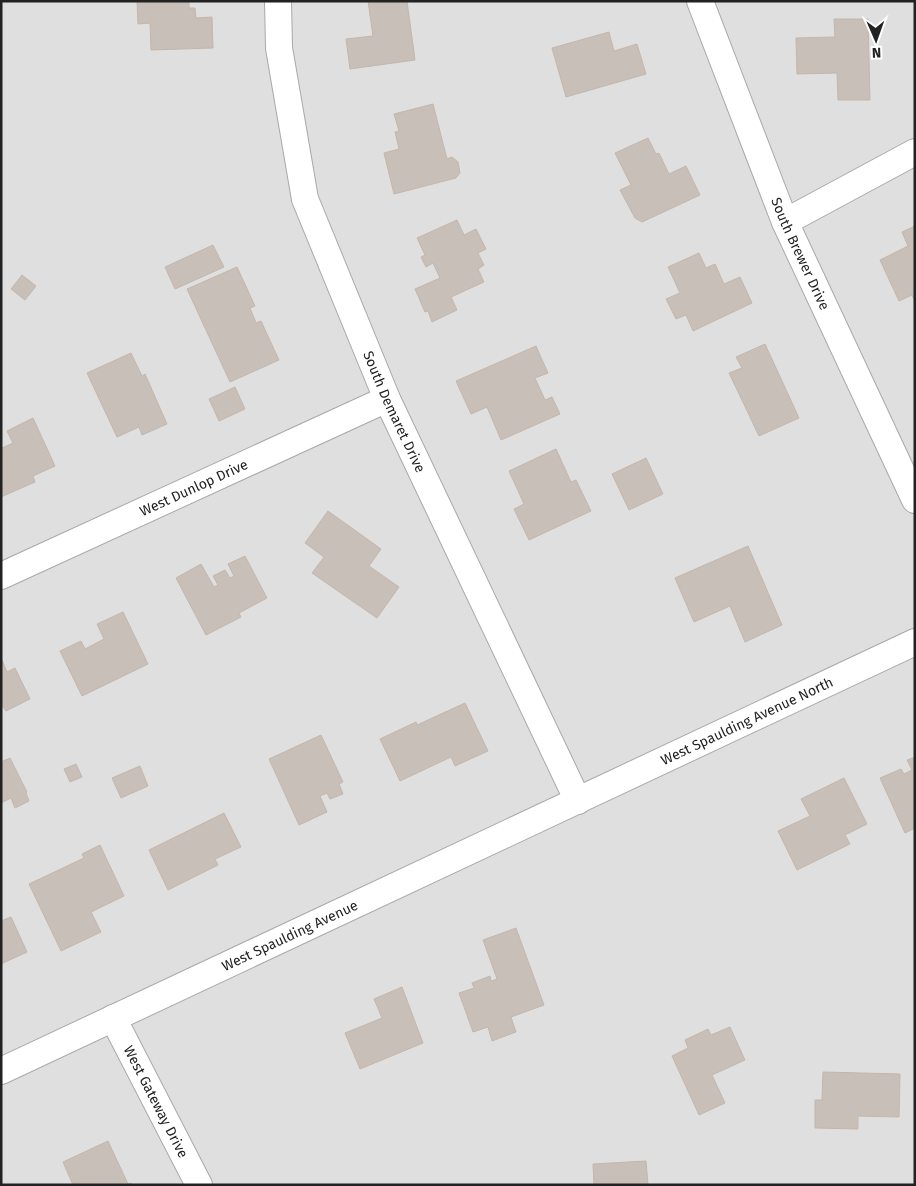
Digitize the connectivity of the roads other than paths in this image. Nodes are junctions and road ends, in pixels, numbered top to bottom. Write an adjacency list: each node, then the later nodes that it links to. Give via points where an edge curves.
1 (278, 1): 5 (street, South Demaret Drive, via 279,48 305,199)
2 (700, 1): 4 (street, South Brewer Drive)
3 (915, 152): 4 (street)
4 (785, 222): 6 (street, South Brewer Drive)
5 (387, 399): 7 (street, West Dunlop Drive); 9 (street, South Demaret Drive)
6 (915, 500)
7 (1, 576)
8 (915, 642): 9 (street, West Spaulding Avenue North)
9 (578, 801): 10 (street, West Spaulding Avenue)
10 (113, 1018): 11 (street, West Spaulding Avenue); 12 (street, West Gateway Drive)
11 (1, 1071)
12 (199, 1185)

